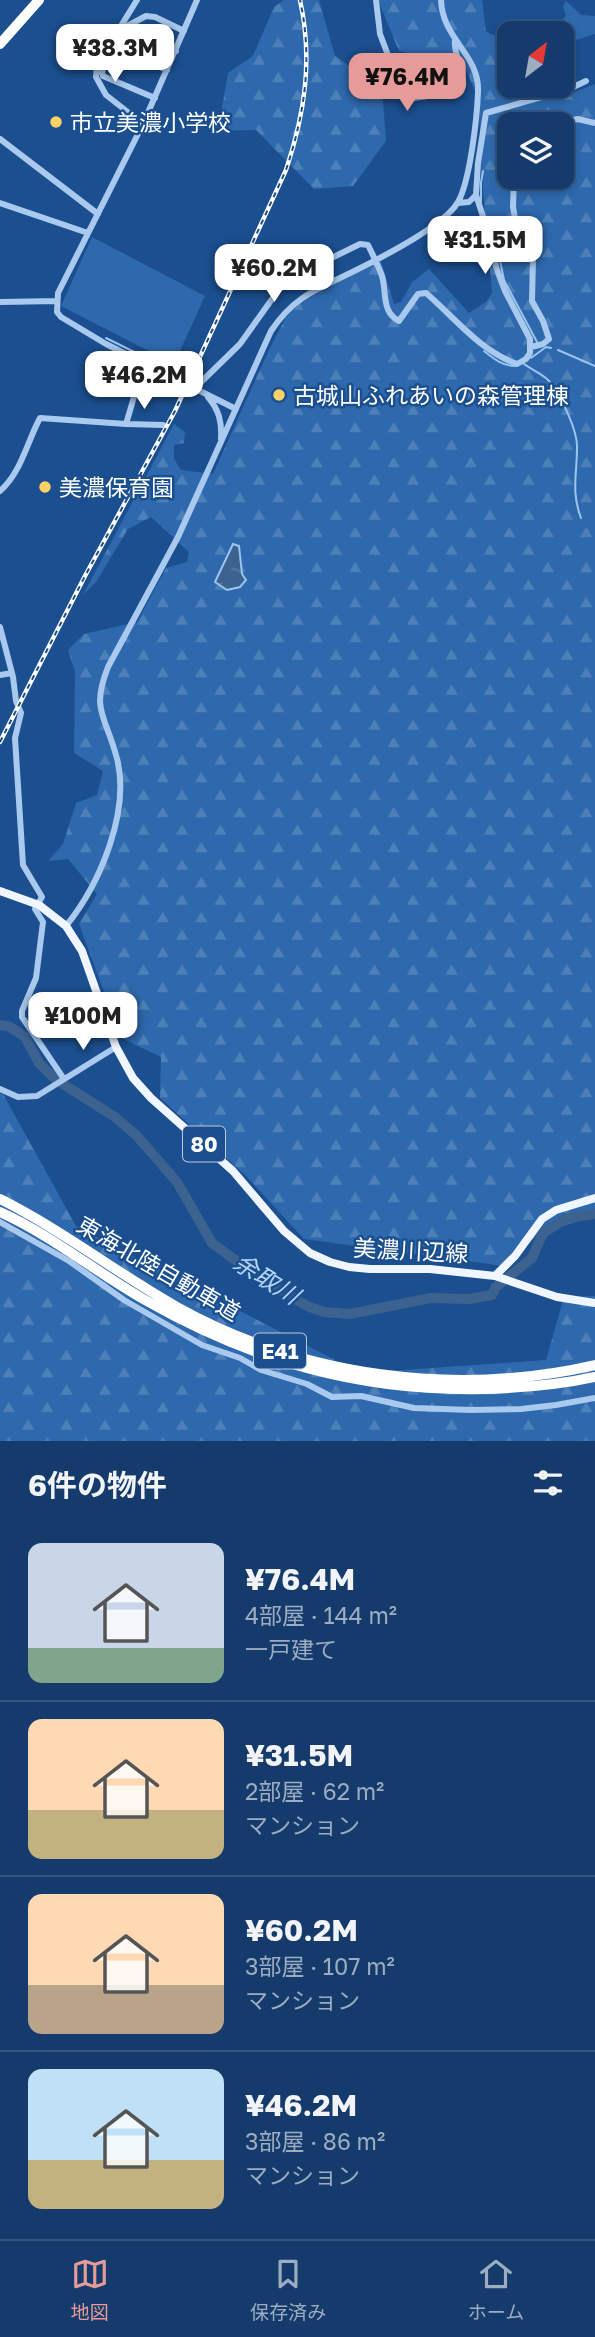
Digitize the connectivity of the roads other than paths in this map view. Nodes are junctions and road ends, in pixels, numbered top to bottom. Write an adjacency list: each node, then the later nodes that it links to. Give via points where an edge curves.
1 (39, 0): 10 (highway)
2 (137, 0): 6 (street)
3 (197, 0): 8 (street)
4 (376, 0): 9 (street, via 380,33 398,92 407,99 455,92 463,86 465,76)
5 (441, 0): 9 (street, via 445,25)
6 (117, 31): 8 (street, via 146,16); 12 (street); 18 (street, via 97,64 96,77 106,95)
7 (130, 32): 11 (street)
8 (184, 32): 11 (street)
9 (455, 40): 23 (street, via 474,69 478,89 465,188)
10 (0, 44)
11 (176, 51): 13 (street)
12 (109, 55): 13 (street, via 113,46); 15 (street, via 103,76)
13 (167, 70): 15 (street)
14 (586, 81): 21 (street, via 486,113)
15 (155, 98): 18 (street)
16 (574, 119): 17 (street)
17 (595, 122)
18 (143, 124): 24 (street)
19 (0, 139): 24 (street)
20 (514, 189): 29 (street, via 518,236 533,258 532,301 549,339)
21 (476, 195): 23 (street, via 469,202); 29 (street, via 496,267)
22 (0, 203): 25 (street)
23 (458, 203): 26 (street, via 436,224)
24 (98, 214): 25 (street)
25 (88, 233): 28 (street)
26 (376, 260): 29 (street, via 387,307 395,319 399,321 418,294 426,293 472,338 504,359 517,364 526,359); 31 (street, via 368,245 360,244 289,279 240,344); 33 (street, via 306,295 282,315)
27 (0, 302): 28 (street)
28 (56, 304): 30 (street, via 61,317)
29 (531, 347)
30 (144, 363): 31 (street); 34 (street)
31 (195, 388): 32 (street)
32 (205, 393): 33 (street); 36 (street, via 218,412)
33 (236, 410): 36 (street)
34 (125, 425): 35 (street); 37 (street, via 40,418 24,457)
35 (163, 425)
36 (220, 444): 43 (street, via 178,537 102,682 100,710 120,771 116,822 103,865)
37 (0, 491)
38 (0, 626): 39 (street)
39 (12, 673): 40 (street); 42 (street, via 21,713 15,738 23,865 42,897)
40 (0, 675)
41 (0, 891): 42 (main road, 美濃川辺線 / 80)
42 (39, 905): 43 (main road, 美濃川辺線 / 80); 45 (street, via 36,909 43,922 36,978 22,1017)
43 (66, 926): 44 (main road, 美濃川辺線 / 80, via 82,951)
44 (116, 1047): 45 (street); 51 (main road, 美濃川辺線 / 80, via 151,1098 233,1171 284,1231 310,1253 349,1267)
45 (61, 1081): 46 (street, via 28,1098)
46 (0, 1089)
47 (595, 1198): 51 (main road, 美濃川辺線, via 542,1219)
48 (0, 1199): 53 (highway, 東海北陸自動車道 / E41, via 180,1308 288,1354 372,1373 446,1380)
49 (0, 1212): 54 (highway, 東海北陸自動車道 / E41, via 178,1318 253,1352 324,1374 450,1390 502,1389)
50 (0, 1222): 55 (street, via 202,1345 331,1397 361,1396 414,1408 471,1410 521,1409)
51 (498, 1277): 52 (main road, via 557,1297)
52 (595, 1303)
53 (595, 1366)
54 (595, 1377)
55 (595, 1398)

